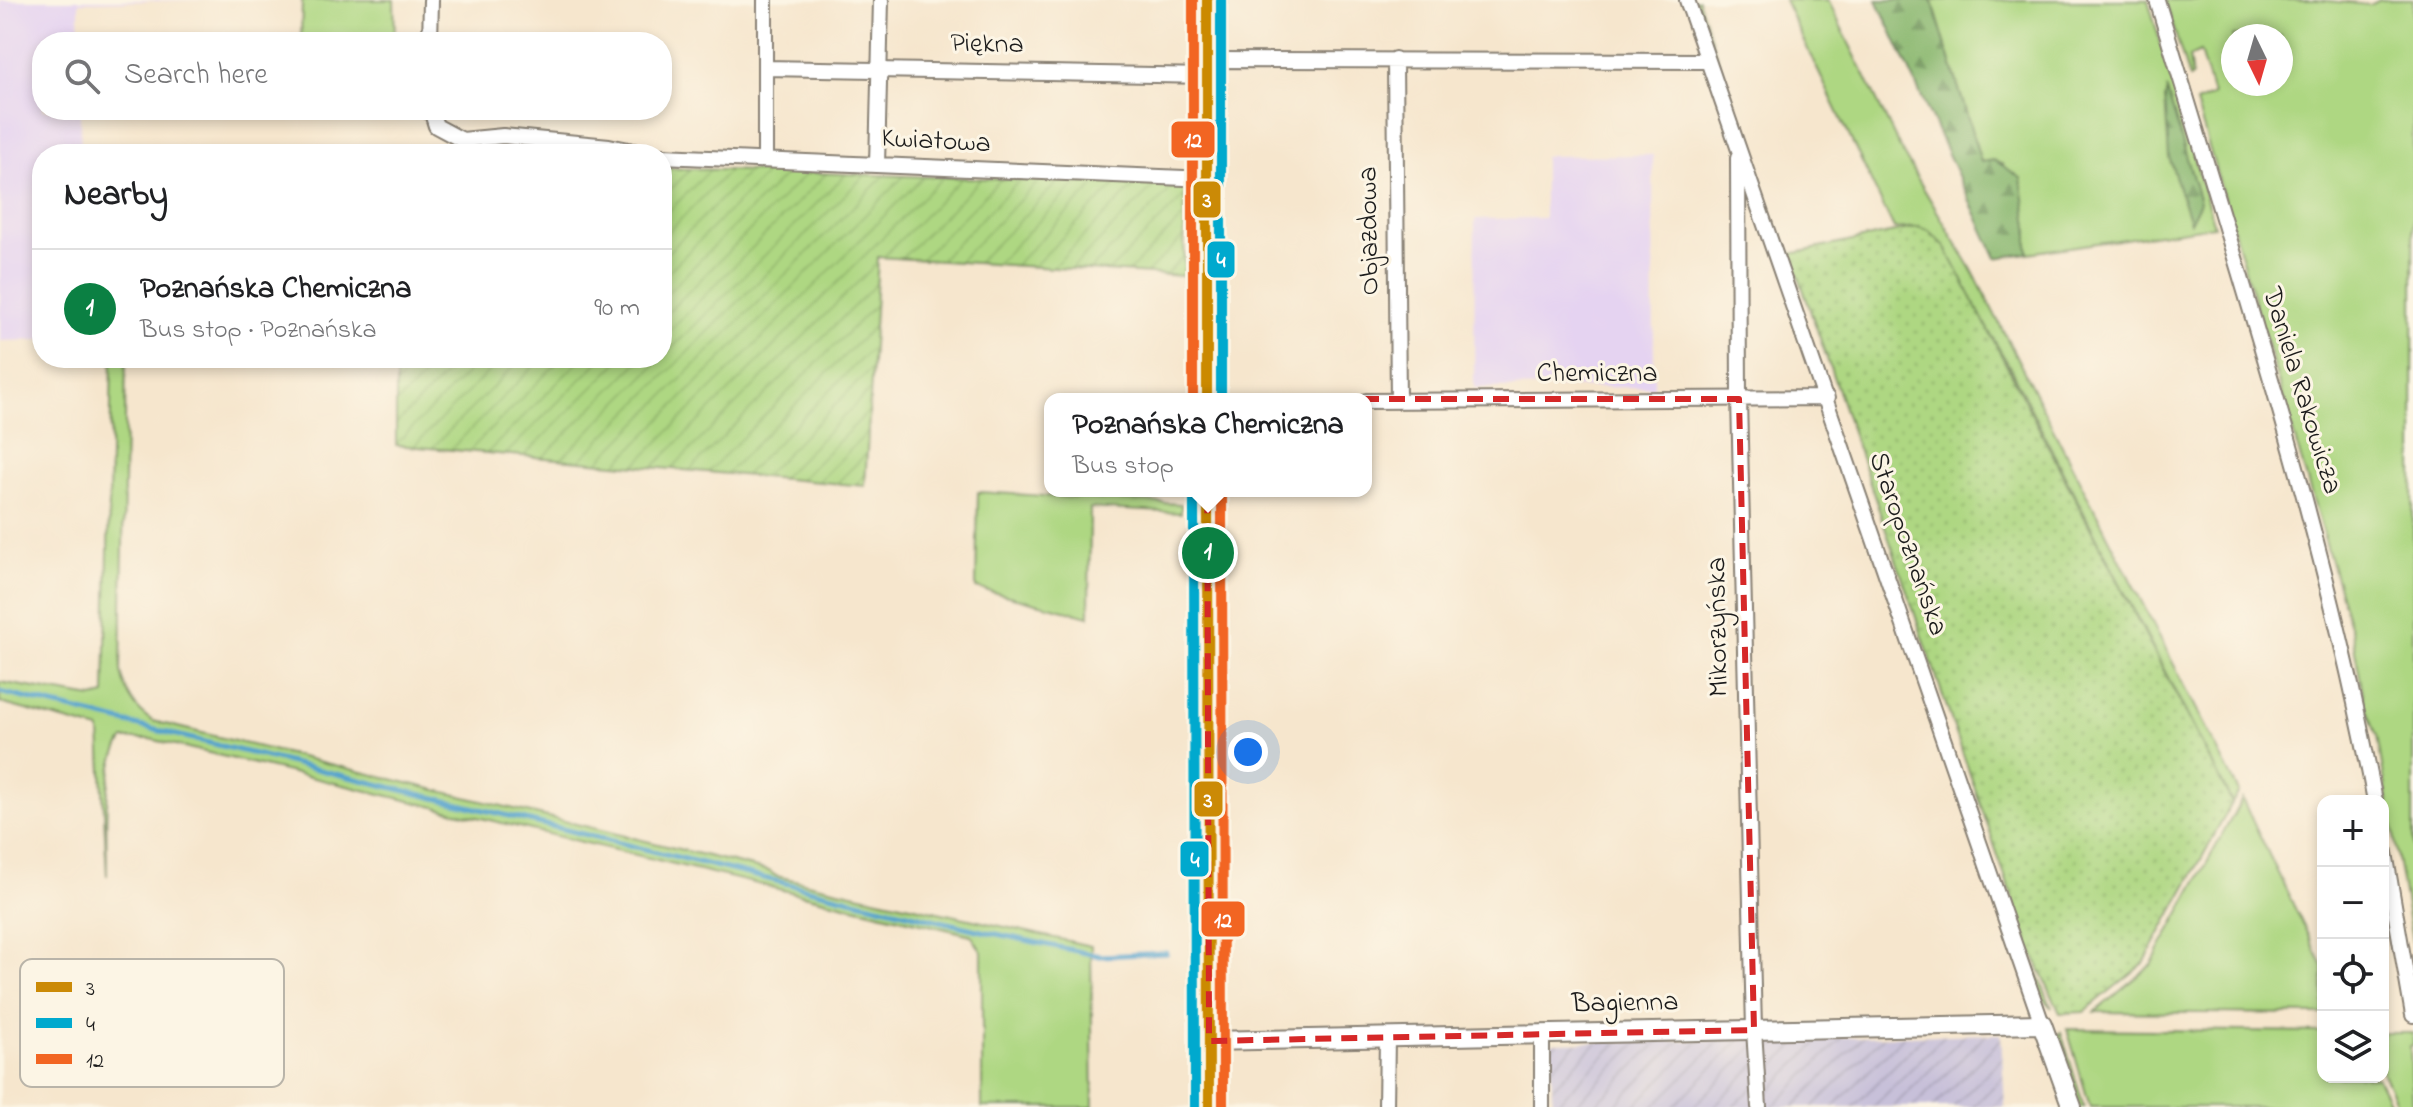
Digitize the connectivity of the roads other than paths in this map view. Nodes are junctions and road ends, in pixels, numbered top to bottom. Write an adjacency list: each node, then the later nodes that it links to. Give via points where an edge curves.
1 (431, 0): 7 (street)
2 (765, 0): 10 (street)
3 (881, 0): 12 (street)
4 (1207, 0): 11 (main road)
5 (1687, 0): 9 (street, Staropoznańska)
6 (2157, 0): 28 (street, Daniela Rakowicza, via 2321,553)
7 (430, 32)
8 (1395, 59): 9 (street); 11 (street); 26 (street, Objazdowa)
9 (1708, 61): 15 (street, Staropoznańska)
10 (765, 68): 12 (street, Piękna); 17 (street)
11 (1208, 68): 12 (street, Piękna); 19 (main road)
12 (881, 69): 18 (street)
13 (434, 120): 14 (street, via 462,140 503,136)
14 (588, 144)
15 (1738, 146): 20 (street, Staropoznańska); 21 (street, Mikorzyńska)
16 (672, 156): 17 (street, Kwiatowa)
17 (765, 159): 18 (street, Kwiatowa)
18 (877, 165): 19 (street, Kwiatowa)
19 (1208, 179): 22 (main road)
20 (1761, 211): 21 (street); 23 (street, Staropoznańska)
21 (1737, 215): 24 (street, Mikorzyńska)
22 (1207, 393)
23 (1827, 398): 24 (street, Chemiczna); 31 (street, Staropoznańska)
24 (1739, 399): 26 (street, Chemiczna); 32 (street, Mikorzyńska)
25 (1372, 401): 26 (street, Chemiczna)
26 (1398, 401)
27 (1208, 497): 35 (main road)
28 (2374, 795)
29 (2387, 867): 30 (street)
30 (2413, 1015)
31 (2042, 1024): 32 (main road, Bagienna); 40 (main road, Staropoznańska)
32 (1754, 1030): 33 (main road, Bagienna); 39 (street, Mikorzyńska)
33 (1542, 1035): 34 (main road, Bagienna); 38 (street)
34 (1387, 1038): 35 (main road, Bagienna); 37 (street)
35 (1209, 1041): 36 (main road)
36 (1209, 1107)
37 (1386, 1107)
38 (1542, 1107)
39 (1759, 1107)
40 (2072, 1107)

